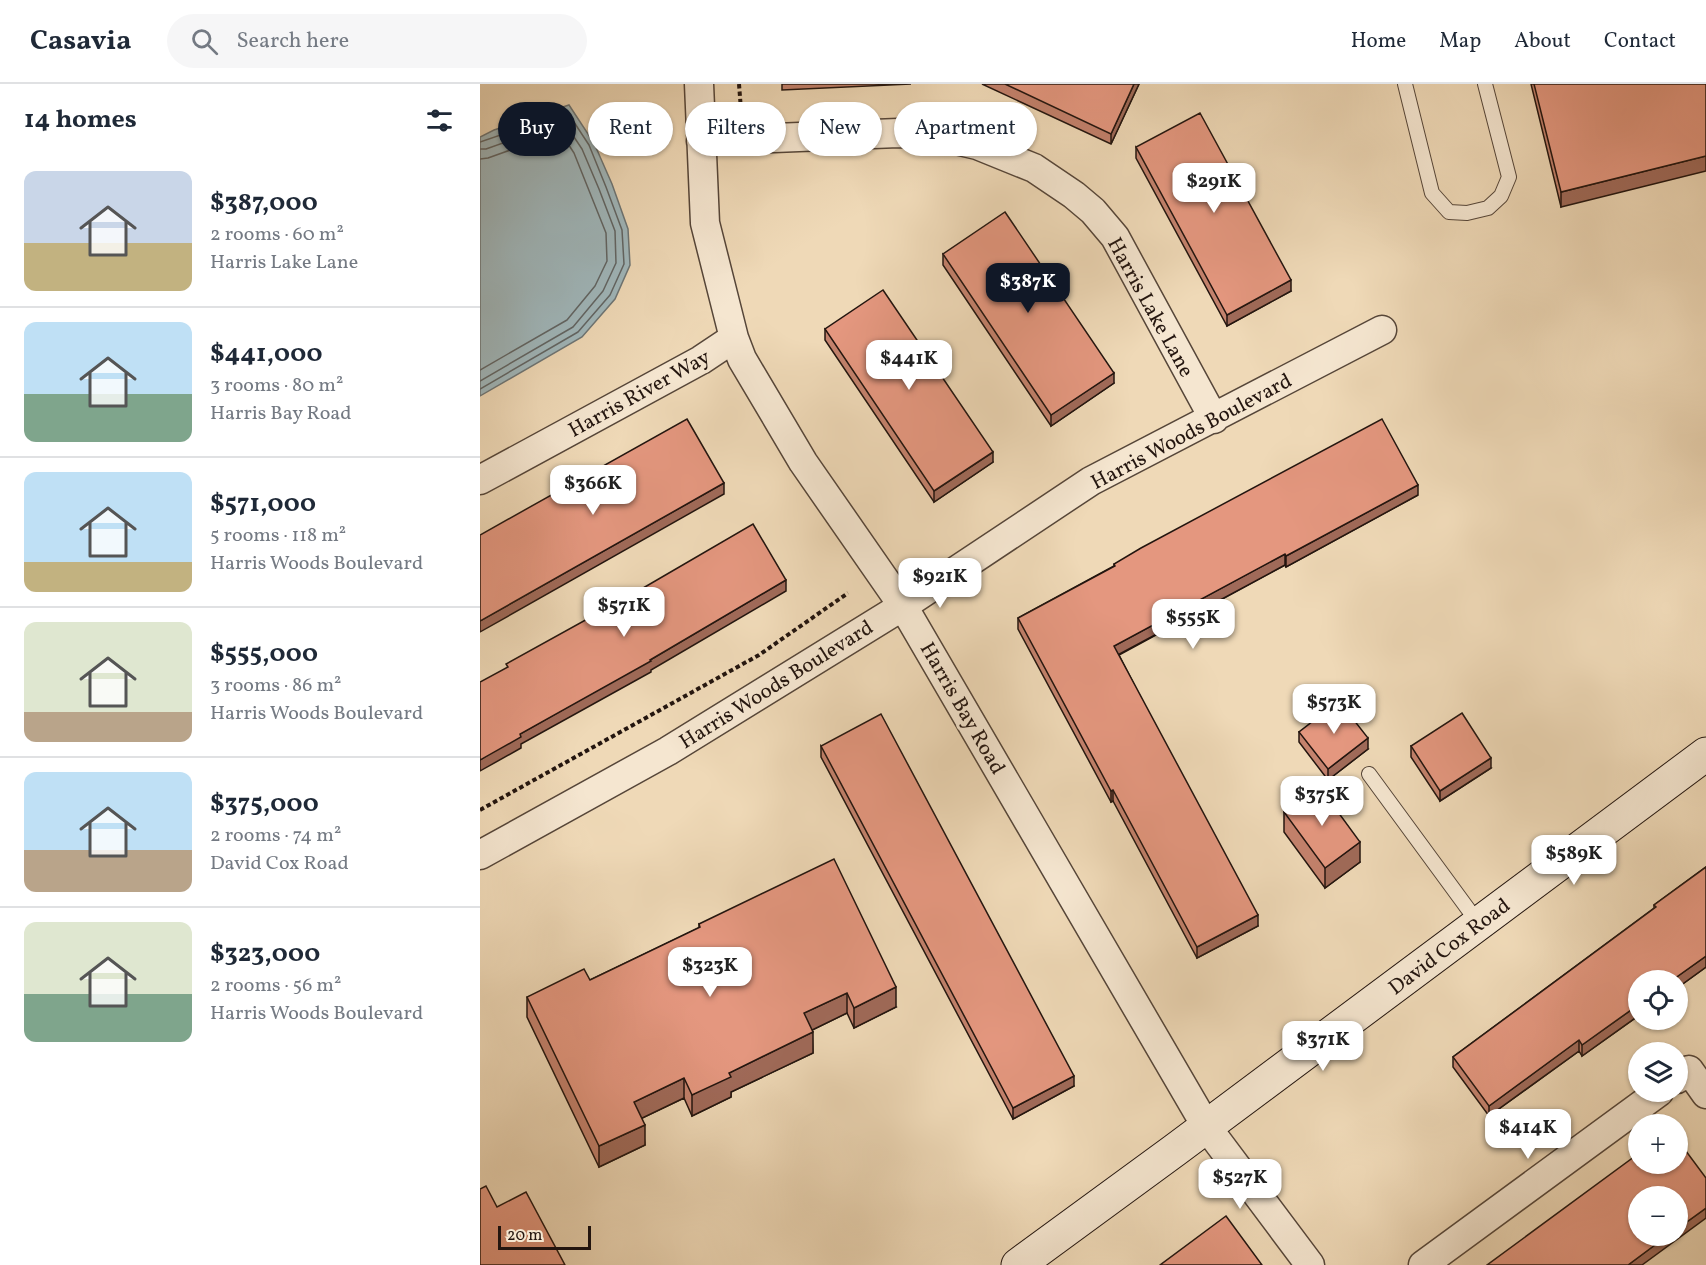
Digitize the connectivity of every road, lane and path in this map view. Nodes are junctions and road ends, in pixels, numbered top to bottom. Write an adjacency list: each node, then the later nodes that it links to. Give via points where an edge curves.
1 (699, 84): 5 (street, Harris Bay Road)
2 (740, 84): 6 (path)
3 (1405, 84): 4 (lane, via 1432,193 1449,212 1467,213 1488,208 1501,196 1509,177)
4 (1485, 84)
5 (700, 102)
6 (741, 102)
7 (786, 138): 11 (street, Harris Lake Lane, via 934,135 977,145 1035,168 1093,211 1115,237)
8 (702, 156): 10 (street, Harris Bay Road, via 705,223)
9 (1382, 330): 11 (street, Harris Woods Boulevard)
10 (734, 338): 12 (street, Harris River Way, via 701,360); 14 (street, Harris Bay Road, via 742,359 803,462)
11 (1214, 419): 14 (street, Harris Woods Boulevard, via 1091,482)
12 (480, 480)
13 (848, 593): 17 (path, via 759,656)
14 (903, 606): 18 (street, Harris Woods Boulevard, via 669,751); 23 (street, Harris Bay Road)
15 (1706, 754): 19 (main road, David Cox Road)
16 (1369, 774): 19 (lane)
17 (480, 810)
18 (480, 855)
19 (1479, 924): 23 (main road, David Cox Road)
20 (1688, 1079): 21 (street)
21 (1706, 1094)
22 (1645, 1102): 26 (street)
23 (1206, 1126): 24 (main road, David Cox Road); 25 (street, Harris Bay Road)
24 (1018, 1265)
25 (1310, 1265)
26 (1423, 1265)

